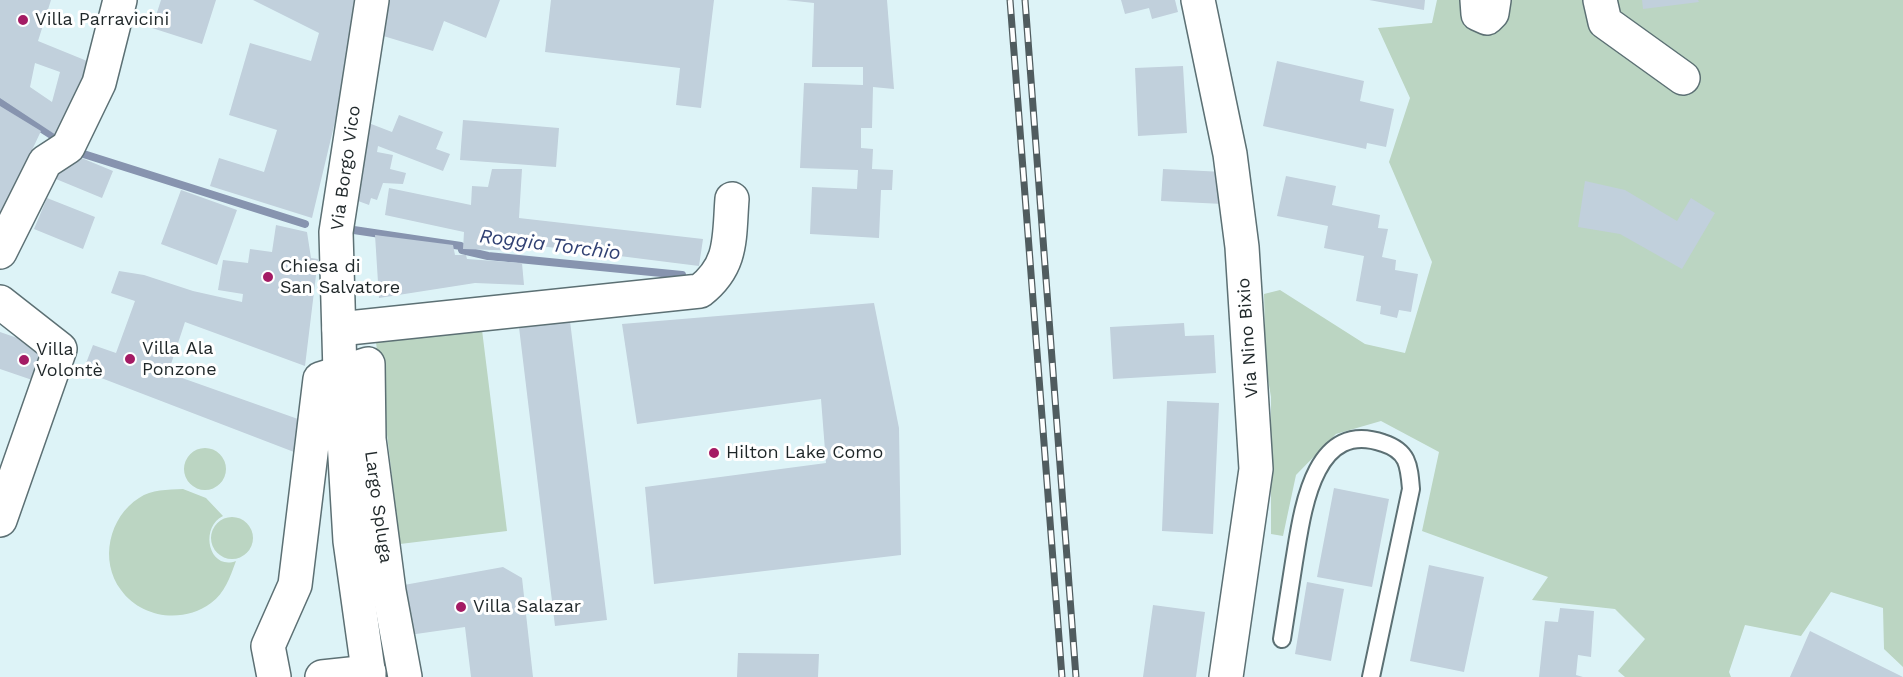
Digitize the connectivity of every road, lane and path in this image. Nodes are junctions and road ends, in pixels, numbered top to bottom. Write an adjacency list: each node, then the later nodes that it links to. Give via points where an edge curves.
1 (120, 0): 9 (street, via 99,83 68,147 45,162)
2 (372, 0): 11 (street, Via Borgo Vico, via 336,232)
3 (1198, 0): 19 (street, Via Nino Bixio, via 1230,154 1239,224 1256,470)
4 (1477, 0): 5 (street, via 1478,14 1487,18)
5 (1494, 0)
6 (1600, 0): 7 (street, via 1605,22)
7 (1683, 78)
8 (732, 199): 11 (street, via 726,259 717,278 700,291)
9 (0, 252)
10 (0, 302): 13 (street, via 60,349)
11 (339, 329): 12 (street, Via Borgo Vico)
12 (340, 373): 15 (street, Largo Spluga, via 350,541); 16 (street, Largo Spluga, via 320,379 295,585 268,646); 18 (street, Largo Spluga, via 368,364 369,439)
13 (0, 520)
14 (1282, 639): 20 (lane, via 1303,506 1312,479 1341,444 1366,437 1391,446 1409,462 1411,489)
15 (369, 675): 17 (street)
16 (274, 677)
17 (322, 677)
18 (405, 677)
19 (1226, 677)
20 (1371, 677)

